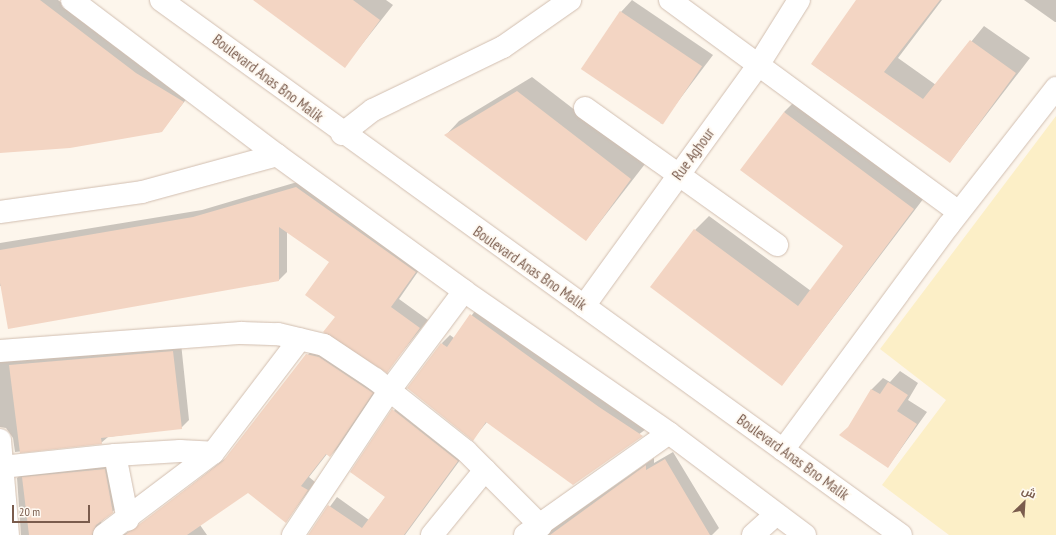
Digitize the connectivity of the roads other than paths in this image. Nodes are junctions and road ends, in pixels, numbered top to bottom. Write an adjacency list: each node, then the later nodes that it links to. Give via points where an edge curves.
1 (72, 0): 10 (street)
2 (161, 0): 9 (street, Boulevard Anas Bno Malik)
3 (570, 0): 9 (street, via 503,47 373,110)
4 (670, 0): 6 (street)
5 (799, 0): 6 (street, Rue Aghour)
6 (757, 67): 11 (street, Rue Aghour); 13 (street)
7 (1056, 88): 13 (street)
8 (585, 108): 11 (street)
9 (342, 134): 16 (street, Boulevard Anas Bno Malik)
10 (277, 155): 12 (street, via 142,192); 15 (street)
11 (678, 175): 14 (street); 16 (street, Rue Aghour)
12 (0, 212)
13 (959, 212): 22 (street)
14 (777, 245)
15 (464, 291): 19 (street); 20 (street)
16 (584, 306): 22 (street, Boulevard Anas Bno Malik)
17 (300, 338): 18 (street, via 241,333); 19 (street, via 324,345); 23 (street)
18 (0, 351)
19 (389, 391): 26 (street, via 466,451); 32 (street)
20 (669, 433): 27 (street); 29 (street)
21 (0, 440): 25 (street)
22 (783, 450): 36 (street, Boulevard Anas Bno Malik)
23 (213, 454): 24 (street, via 180,450); 28 (street)
24 (115, 455): 25 (street); 28 (street)
25 (2, 467): 30 (street)
26 (485, 470): 29 (street); 33 (street)
27 (776, 514): 34 (street); 35 (street)
28 (128, 520): 31 (street)
29 (533, 530)
30 (8, 535)
31 (104, 535)
32 (293, 535)
33 (432, 535)
34 (753, 535)
35 (805, 535)
36 (901, 535)

